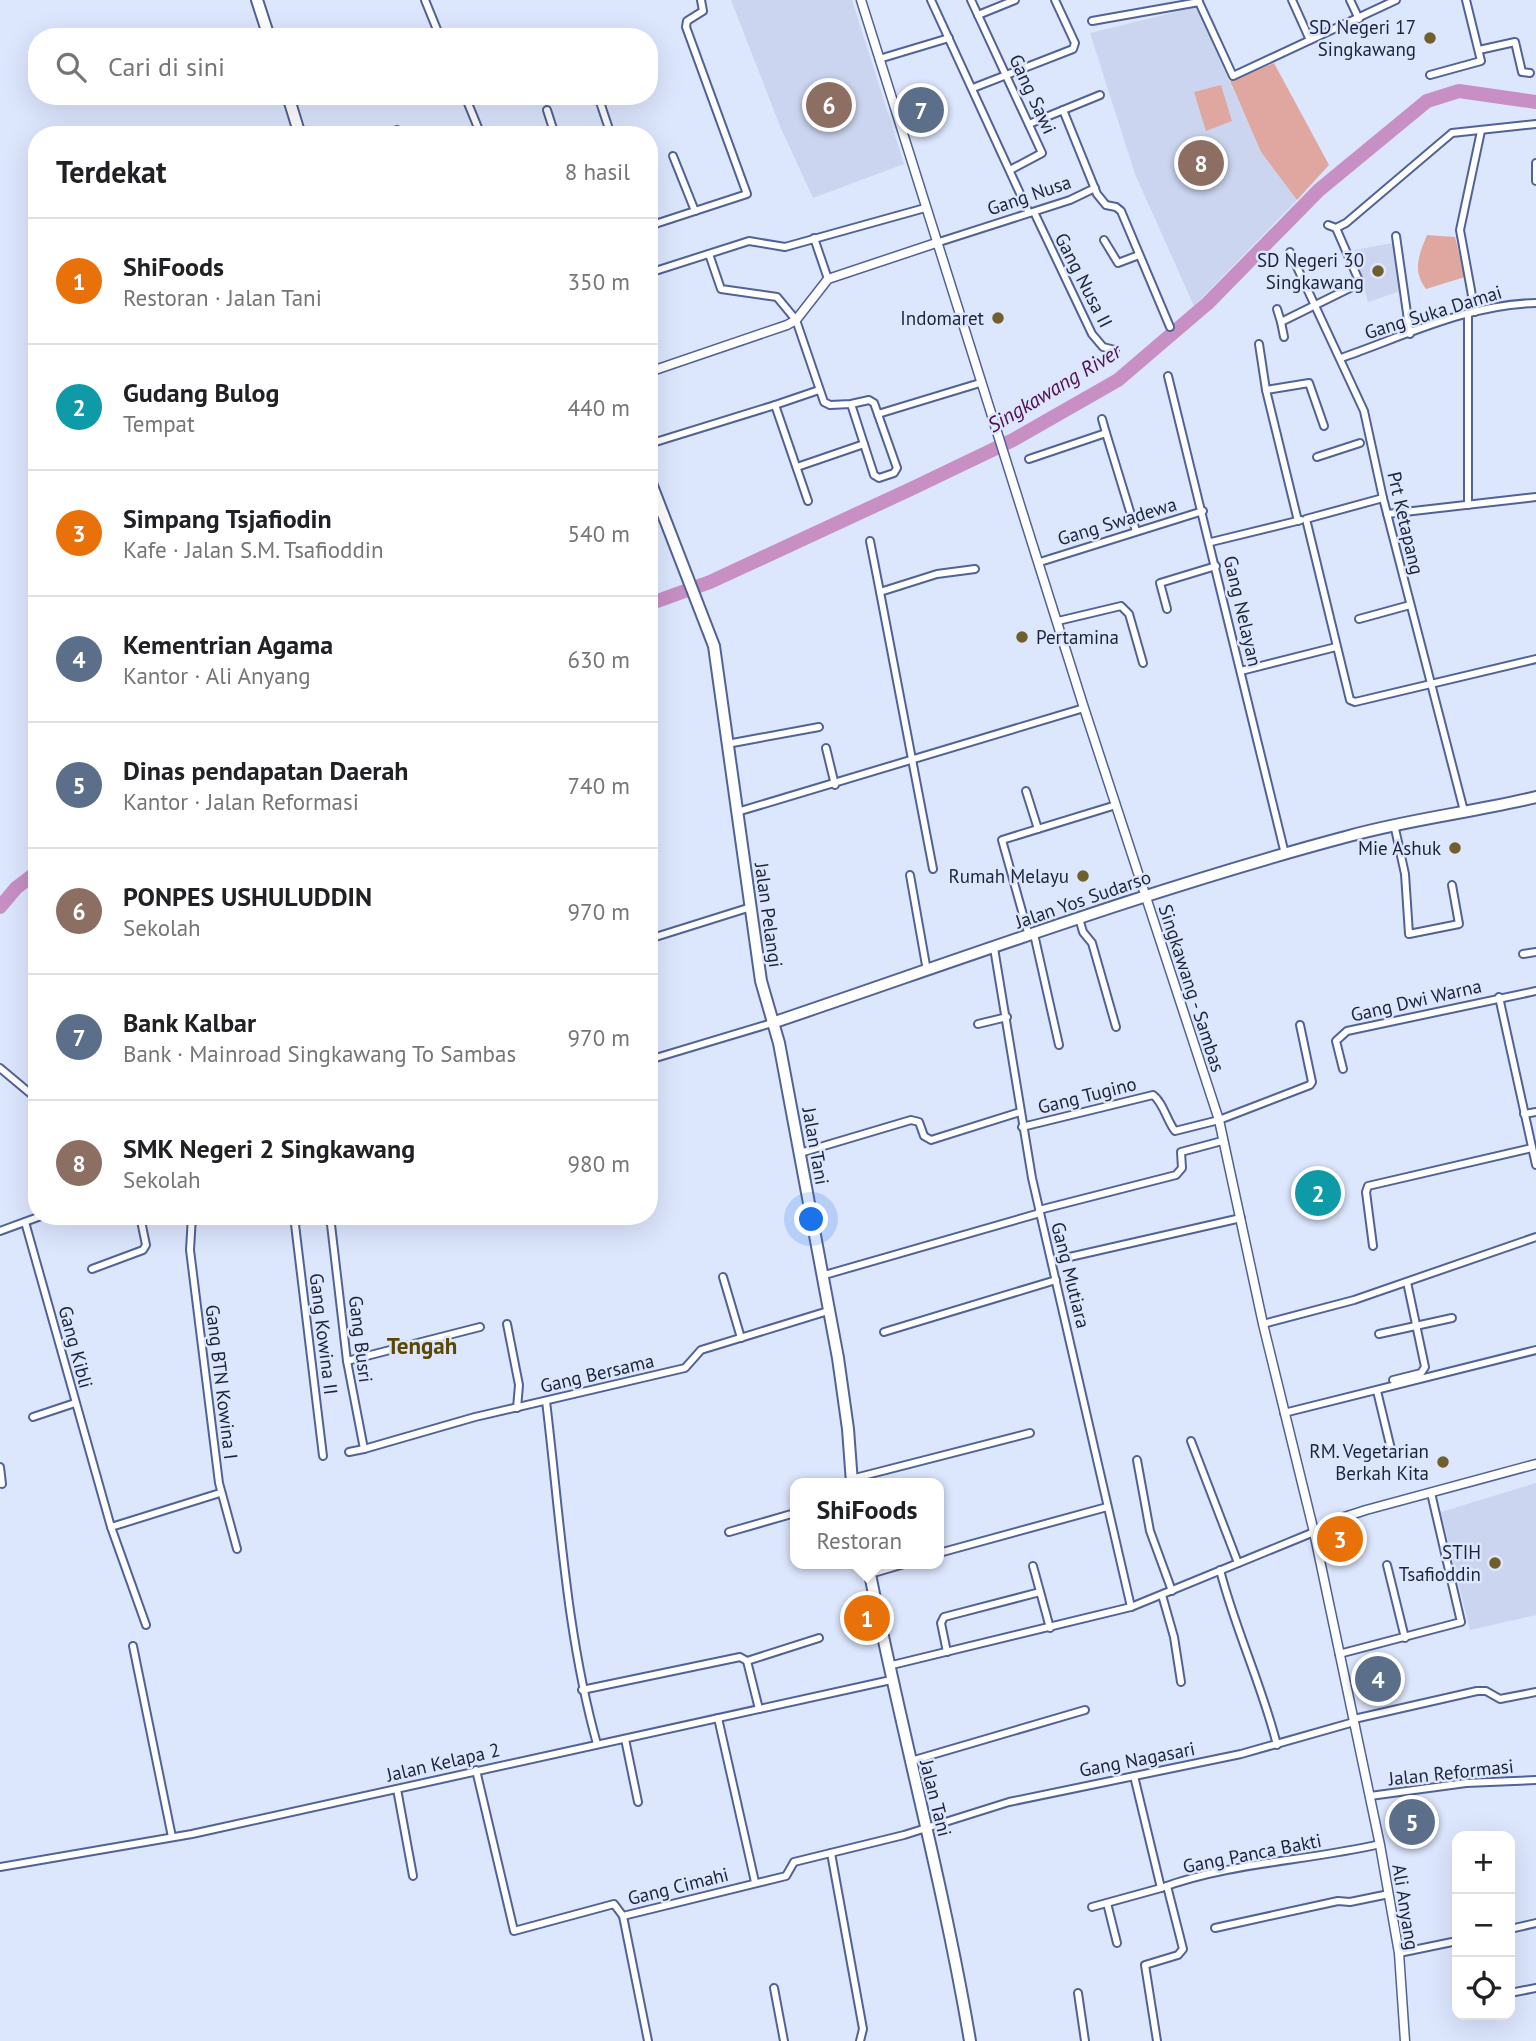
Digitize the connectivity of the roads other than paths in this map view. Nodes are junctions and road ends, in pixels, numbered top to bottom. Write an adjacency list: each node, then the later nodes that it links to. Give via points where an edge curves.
1 (257, 0): 17 (main road)
2 (425, 0): 18 (street)
3 (701, 0): 46 (street, via 704,11 685,27 747,190 743,196)
4 (861, 0): 22 (street, Singkawang - Sambas)
5 (931, 0): 19 (street, Gang Nusa II)
6 (971, 0): 14 (street, Gang Sawi)
7 (1015, 0): 14 (street)
8 (1055, 0): 25 (street, via 1075,47)
9 (1292, 0): 20 (street)
10 (1350, 0): 15 (street)
11 (1396, 0): 15 (street)
12 (1466, 0): 21 (street)
13 (1198, 1): 16 (street); 20 (street, via 1233,76)
14 (978, 15): 25 (street, Gang Sawi)
15 (1359, 19): 20 (street)
16 (1092, 21)
17 (266, 28)
18 (436, 28)
19 (949, 38): 22 (street); 26 (street, Gang Nusa II)
20 (1310, 40)
21 (1479, 50): 23 (street, via 1515,42 1522,72); 24 (street, via 1480,63)
22 (879, 59): 45 (street, Singkawang - Sambas)
23 (1530, 72)
24 (1430, 75)
25 (1008, 76): 26 (street); 33 (street, Gang Sawi)
26 (973, 88): 42 (street, Gang Nusa II)
27 (1100, 95): 32 (street)
28 (291, 105): 35 (main road)
29 (469, 105): 36 (street)
30 (601, 105): 38 (street)
31 (547, 110): 37 (street)
32 (1063, 110): 33 (street); 44 (street)
33 (1029, 124): 42 (street, Gang Sawi, via 1042,153)
34 (1536, 124): 39 (street)
35 (297, 126)
36 (478, 126)
37 (552, 126)
38 (608, 126)
39 (1480, 131): 59 (street, via 1449,135 1353,218 1332,226 1360,284); 61 (street, via 1460,230)
40 (673, 156): 46 (street)
41 (1536, 163): 43 (street)
42 (1010, 170): 47 (street, Gang Nusa II)
43 (1535, 181)
44 (1095, 188): 47 (street, Gang Nusa); 55 (street, Gang Nusa, via 1106,205 1119,208)
45 (925, 208): 50 (street); 52 (street, Singkawang - Sambas)
46 (695, 211): 48 (street)
47 (1031, 212): 52 (street, Gang Nusa); 68 (street, Gang Nusa II, via 1092,334 1103,347)
48 (658, 223)
49 (1396, 236): 65 (street)
50 (814, 238): 54 (street, via 785,247 749,241); 57 (street)
51 (1104, 240): 55 (street, via 1118,263)
52 (936, 243): 57 (street); 72 (street, Singkawang - Sambas)
53 (1290, 252): 59 (street, Prt Ketapang)
54 (709, 254): 56 (street); 62 (street, via 721,289 777,297)
55 (1139, 254): 64 (street, Gang Nusa)
56 (658, 270)
57 (828, 279): 62 (street)
58 (1536, 303): 61 (street, Gang Suka Damai)
59 (1316, 306): 63 (street); 69 (street, Prt Ketapang)
60 (1277, 309): 63 (street)
61 (1471, 313): 65 (street, Gang Suka Damai); 91 (street)
62 (796, 320): 70 (street); 73 (street)
63 (1282, 322): 66 (street)
64 (1170, 327)
65 (1410, 334): 69 (street, Gang Suka Damai)
66 (1284, 337)
67 (1259, 344): 74 (street)
68 (1115, 350)
69 (1341, 358): 82 (street, Prt Ketapang, via 1364,411)
70 (658, 369)
71 (1168, 376): 92 (street, Gang Nelayan)
72 (980, 383): 77 (street); 99 (street, Singkawang - Sambas)
73 (819, 390): 75 (street, via 827,404); 76 (street)
74 (1266, 390): 79 (street, via 1310,383); 95 (street)
75 (851, 404): 77 (street, via 869,400); 83 (street)
76 (775, 405): 81 (street); 86 (street)
77 (878, 414): 83 (street, via 896,471 876,478)
78 (1102, 419): 80 (street)
79 (1324, 426)
80 (1105, 433): 85 (street); 96 (street)
81 (658, 441)
82 (1367, 442): 84 (street); 88 (street, Prt Ketapang)
83 (864, 444): 86 (street)
84 (1317, 457)
85 (1029, 459)
86 (797, 467): 90 (street)
87 (1536, 497): 91 (street)
88 (1383, 498): 93 (street, Prt Ketapang); 94 (street)
89 (658, 501): 114 (main road, via 715,646)
90 (808, 501)
91 (1468, 505): 93 (street)
92 (1203, 510): 96 (street, Gang Swadewa); 98 (street, Gang Nelayan)
93 (1387, 513): 103 (street, Prt Ketapang)
94 (1307, 519): 95 (street); 107 (street)
95 (1298, 521): 98 (street)
96 (1136, 531): 99 (street, Gang Swadewa)
97 (870, 541): 102 (street)
98 (1211, 542): 100 (street, Gang Nelayan)
99 (1040, 562): 106 (street, Singkawang - Sambas)
100 (1216, 566): 104 (street, via 1160,583); 110 (street, Gang Nelayan)
101 (975, 569): 102 (street, via 937,574)
102 (880, 592): 116 (street)
103 (1410, 605): 105 (street); 111 (street, Prt Ketapang)
104 (1167, 609)
105 (1359, 619)
106 (1058, 621): 109 (street, via 1121,606 1129,614); 112 (street, Singkawang - Sambas)
107 (1336, 646): 110 (street); 111 (street, via 1352,702)
108 (1536, 659): 111 (street)
109 (1143, 663)
110 (1241, 671): 125 (street, Gang Nelayan)
111 (1430, 686): 121 (street, Prt Ketapang)
112 (1084, 708): 116 (street); 120 (street, Singkawang - Sambas)
113 (819, 727): 114 (street)
114 (727, 744): 122 (main road)
115 (826, 748): 117 (street)
116 (912, 760): 117 (street); 126 (street)
117 (835, 785): 122 (street)
118 (1026, 791): 124 (street)
119 (1536, 797): 121 (main road, Jalan Yos Sudarso)
120 (1116, 805): 124 (street); 129 (street, Singkawang - Sambas)
121 (1464, 811): 123 (main road, Jalan Yos Sudarso)
122 (737, 812): 130 (main road, Jalan Pelangi)
123 (1394, 824): 125 (main road, Jalan Yos Sudarso); 128 (street, via 1405,874 1409,934 1459,924)
124 (1038, 829): 132 (street, via 1002,840)
125 (1285, 854): 129 (main road, Jalan Yos Sudarso)
126 (933, 869)
127 (910, 875): 137 (street)
128 (1452, 885)
129 (1145, 895): 131 (main road, Jalan Yos Sudarso); 153 (street, Singkawang - Sambas)
130 (751, 907): 133 (street); 141 (main road, Jalan Pelangi)
131 (1079, 918): 132 (main road, Jalan Yos Sudarso); 144 (street, via 1092,943)
132 (1031, 935): 134 (main road, Jalan Yos Sudarso); 145 (street)
133 (658, 936)
134 (994, 948): 137 (main road, Jalan Yos Sudarso); 140 (street, Gang Mutiara)
135 (1536, 952): 136 (street)
136 (1523, 954)
137 (927, 971): 141 (main road, Jalan Yos Sudarso)
138 (1536, 991): 139 (street, Gang Dwi Warna)
139 (1499, 997): 148 (street, Gang Dwi Warna, via 1340,1034 1336,1041); 152 (street)
140 (1007, 1017): 142 (street); 150 (street, Gang Mutiara)
141 (772, 1023): 146 (street, Jalan Yos Sudarso); 157 (main road, Jalan Tani)
142 (978, 1024)
143 (1300, 1025): 153 (street, via 1310,1086)
144 (1116, 1027)
145 (1059, 1045)
146 (658, 1057)
147 (0, 1068): 149 (street)
148 (1343, 1069)
149 (28, 1091)
150 (1020, 1112): 154 (street, Gang Mutiara); 157 (street, via 931,1140 925,1139 919,1122 911,1120)
151 (1536, 1112): 152 (street)
152 (1524, 1114): 156 (street)
153 (1219, 1120): 154 (street, Gang Tugino, via 1175,1132 1153,1096); 155 (street, Singkawang - Sambas)
154 (1023, 1127): 159 (street, Gang Mutiara)
155 (1222, 1141): 159 (street, via 1181,1152 1182,1170 1176,1175); 160 (street, Singkawang - Sambas)
156 (1532, 1148): 158 (street); 169 (street, via 1368,1186)
157 (800, 1153): 172 (main road, Jalan Tani)
158 (1536, 1165)
159 (1039, 1212): 170 (street, Gang Mutiara); 172 (street)
160 (1241, 1218): 170 (street); 179 (street, Singkawang - Sambas)
161 (28, 1221): 162 (street)
162 (25, 1222): 167 (street); 190 (street, Gang Kibli)
163 (142, 1225): 171 (street, via 144,1250)
164 (191, 1225): 206 (street, Gang BTN Kowina I, via 190,1250)
165 (295, 1225): 199 (street, Gang Kowina II)
166 (331, 1225): 186 (street, Gang Busri)
167 (0, 1231)
168 (1536, 1237): 175 (street)
169 (1373, 1246)
170 (1052, 1261): 174 (street, Gang Mutiara)
171 (92, 1269)
172 (821, 1276): 176 (main road, Jalan Tani)
173 (723, 1277): 184 (street)
174 (1056, 1280): 182 (street); 208 (street, Gang Mutiara)
175 (1407, 1282): 179 (street); 180 (street)
176 (828, 1311): 184 (street, Gang Bersama); 203 (main road, Jalan Tani, via 845,1401)
177 (1452, 1318): 180 (street)
178 (507, 1324): 191 (street, via 519,1385)
179 (1263, 1324): 192 (street, Singkawang - Sambas)
180 (1415, 1325): 183 (street); 187 (street, via 1424,1370)
181 (480, 1326): 186 (street)
182 (884, 1332)
183 (1379, 1334)
184 (741, 1338): 189 (street, Gang Bersama, via 701,1350 688,1367)
185 (1536, 1350): 188 (street)
186 (347, 1361): 196 (street, Gang Busri)
187 (1393, 1380)
188 (1377, 1391): 192 (street); 197 (street)
189 (546, 1401): 191 (street, Gang Bersama); 235 (street)
190 (75, 1403): 193 (street); 210 (street, Gang Kibli)
191 (517, 1408): 196 (street, Gang Bersama)
192 (1284, 1413): 212 (street, Singkawang - Sambas)
193 (33, 1417)
194 (1030, 1433): 204 (street)
195 (1191, 1441): 215 (street)
196 (363, 1449): 198 (street)
197 (1391, 1449)
198 (349, 1452)
199 (323, 1456)
200 (1138, 1460): 220 (street, via 1150,1531)
201 (1536, 1464): 207 (street)
202 (0, 1467): 205 (street)
203 (851, 1478)
204 (862, 1478)
205 (2, 1484)
206 (220, 1493): 210 (street); 213 (street, Gang BTN Kowina I)
207 (1431, 1493): 212 (street, via 1332,1521); 227 (street, via 1461,1622)
208 (1107, 1507): 214 (street); 223 (street, Gang Mutiara)
209 (790, 1514): 211 (street)
210 (111, 1527): 224 (street, Gang Kibli)
211 (729, 1532)
212 (1314, 1532): 215 (street); 230 (street, Ali Anyang)
213 (237, 1549)
214 (944, 1552)
215 (1238, 1563): 219 (street)
216 (1387, 1565): 227 (street)
217 (1033, 1566): 221 (street)
218 (869, 1569): 232 (main road, Jalan Tani)
219 (1220, 1570): 220 (street); 243 (street)
220 (1172, 1591): 222 (street)
221 (1040, 1592): 225 (street); 229 (street, via 944,1617 941,1623)
222 (1163, 1595): 223 (street); 234 (street)
223 (1132, 1607): 225 (street)
224 (146, 1625)
225 (1050, 1629): 229 (street)
226 (819, 1638): 231 (street)
227 (1405, 1638): 230 (street)
228 (133, 1646): 252 (street)
229 (947, 1652): 232 (street)
230 (1339, 1654): 240 (street, Ali Anyang)
231 (747, 1661): 235 (street, via 737,1656); 237 (street)
232 (888, 1666): 233 (main road, Jalan Tani)
233 (891, 1680): 237 (street, Jalan Kelapa 2); 244 (main road, Jalan Tani)
234 (1181, 1682)
235 (582, 1690): 242 (street)
236 (1536, 1692): 240 (street, Gang Nagasari, via 1500,1699 1477,1691)
237 (759, 1709): 239 (street, Jalan Kelapa 2)
238 (1085, 1710): 244 (street)
239 (718, 1718): 241 (street, Jalan Kelapa 2); 257 (street)
240 (1354, 1721): 243 (street, Gang Nagasari); 249 (street, Ali Anyang)
241 (625, 1739): 242 (street, Jalan Kelapa 2); 250 (street)
242 (597, 1744): 245 (street, Jalan Kelapa 2)
243 (1277, 1745): 246 (street, Gang Nagasari)
244 (909, 1762): 251 (main road, Jalan Tani)
245 (477, 1770): 248 (street, Jalan Kelapa 2); 262 (street, Gang Cimahi, via 514,1931 614,1904)
246 (1134, 1776): 251 (street, Gang Nagasari, via 1009,1802); 258 (street, Gang Panca Bakti)
247 (1536, 1780): 249 (street, Jalan Reformasi, via 1466,1783)
248 (397, 1789): 252 (street, Jalan Kelapa 2); 256 (street)
249 (1370, 1796): 253 (street, Ali Anyang)
250 (638, 1802)
251 (925, 1828): 254 (street, Gang Cimahi); 276 (main road, Jalan Tani)
252 (172, 1837): 255 (street, Jalan Kelapa 2)
253 (1380, 1843): 258 (street, Gang Panca Bakti); 259 (street, Ali Anyang)
254 (831, 1853): 257 (street, Gang Cimahi, via 794,1863 786,1876); 275 (street, via 863,2029)
255 (0, 1867)
256 (414, 1876)
257 (755, 1882): 262 (street, Gang Cimahi)
258 (1164, 1887): 260 (street); 278 (street, via 1183,1949 1178,1955 1145,1965)
259 (1389, 1894): 264 (street); 268 (street, Ali Anyang)
260 (1107, 1903): 261 (street); 267 (street)
261 (1092, 1907)
262 (623, 1916): 273 (street)
263 (1536, 1923): 265 (street)
264 (1215, 1928)
265 (1515, 1928)
266 (1452, 1942): 268 (street)
267 (1117, 1943)
268 (1399, 1954): 279 (street, Ali Anyang)
269 (774, 1988): 274 (street)
270 (1536, 1988): 271 (street)
271 (1515, 1992)
272 (1078, 1993): 277 (street)
273 (648, 2041)
274 (784, 2041)
275 (860, 2041)
276 (970, 2041)
277 (1085, 2041)
278 (1157, 2041)
279 (1405, 2041)

